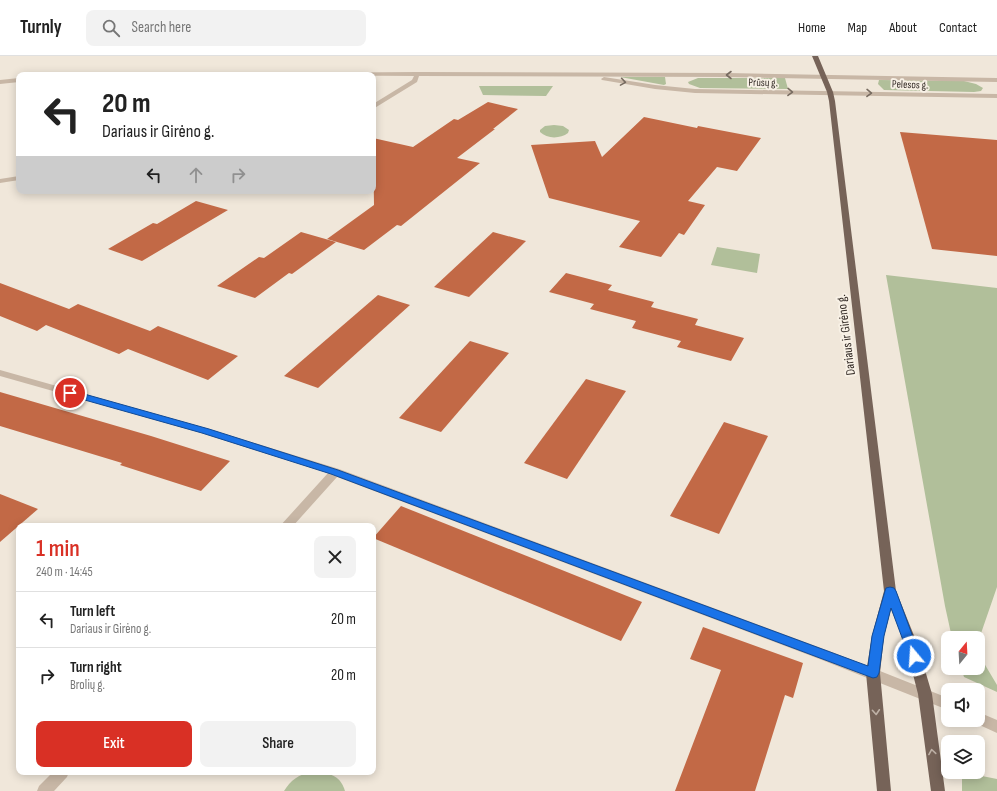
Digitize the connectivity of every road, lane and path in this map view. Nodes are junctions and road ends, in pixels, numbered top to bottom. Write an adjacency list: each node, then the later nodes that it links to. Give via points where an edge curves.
1 (815, 56): 6 (main road, Dariaus ir Girėno g.)
2 (376, 74): 3 (street, Prūsų g.)
3 (417, 74): 4 (street, Prūsų g.); 14 (street, via 414,80)
4 (571, 74): 5 (street, Prūsų g.); 11 (street, Prūsų g., one-way to 11)
5 (675, 74): 6 (street, Prūsų g., one-way to 5); 11 (street, Prūsų g., via 674,81)
6 (824, 76): 7 (street, Pelesos g.); 13 (main road, Dariaus ir Girėno g.)
7 (971, 79): 9 (street, Pelesos g.); 12 (street, Pelesos g.)
8 (16, 80): 10 (street)
9 (997, 80)
10 (0, 82)
11 (695, 91): 13 (street, Prūsų g., one-way to 13)
12 (995, 91): 13 (street, Pelesos g., one-way to 12, via 989,96)
13 (830, 92): 20 (main road, Dariaus ir Girėno g.)
14 (376, 105)
15 (16, 178): 16 (street)
16 (0, 181)
17 (0, 373): 18 (street, via 205,431)
18 (335, 472): 19 (street); 21 (street)
19 (289, 523)
20 (890, 591): 21 (main road, Dariaus ir Girėno g., via 878,636); 22 (main road, Dariaus ir Girėno g., via 911,643)
21 (873, 673): 22 (street); 28 (main road, Dariaus ir Girėno g., one-way to 28)
22 (925, 694): 23 (street); 29 (main road, Dariaus ir Girėno g., one-way to 22)
23 (941, 701)
24 (985, 721): 25 (street)
25 (997, 727)
26 (59, 775): 27 (street)
27 (44, 791)
28 (884, 791)
29 (938, 791)

